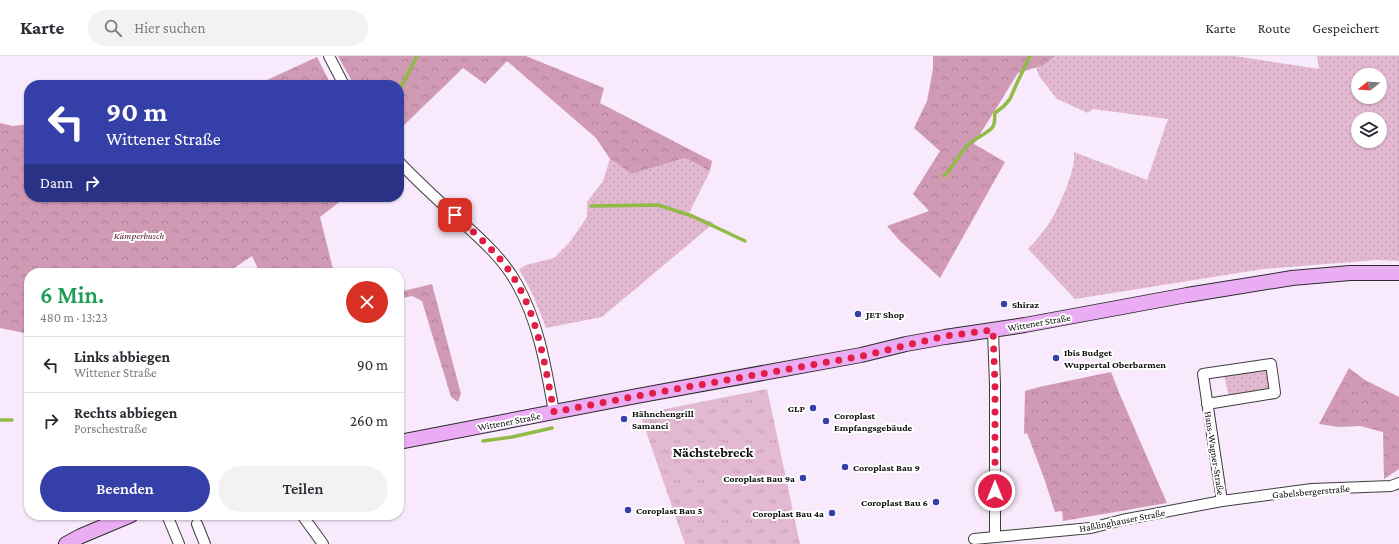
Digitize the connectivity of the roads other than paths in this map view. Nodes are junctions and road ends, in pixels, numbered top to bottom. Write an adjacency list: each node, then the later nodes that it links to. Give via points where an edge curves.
1 (330, 56): 2 (street)
2 (342, 80)
3 (404, 167): 7 (street, via 488,246 517,283 531,313 539,339)
4 (1399, 272): 5 (main road, Wittener Straße, via 1292,278)
5 (993, 330): 7 (main road, Wittener Straße, via 945,336 862,356); 15 (street)
6 (1207, 404): 6 (street, Hans-Wagner-Straße, via 1203,374 1271,364 1275,393); 10 (street, Hans-Wagner-Straße)
7 (554, 412): 8 (main road, Wittener Straße)
8 (404, 441)
9 (1399, 483): 10 (street, Gabelsbergerstraße, via 1391,486 1312,489)
10 (1222, 501): 15 (street, Haßlinghauser Straße, via 1091,528)
11 (119, 520): 17 (main road)
12 (169, 520): 18 (street)
13 (306, 520): 20 (street)
14 (197, 524): 19 (street)
15 (995, 536): 16 (street, Haßlinghauser Straße)
16 (974, 539)
17 (66, 544)
18 (179, 544)
19 (205, 544)
20 (323, 544)

